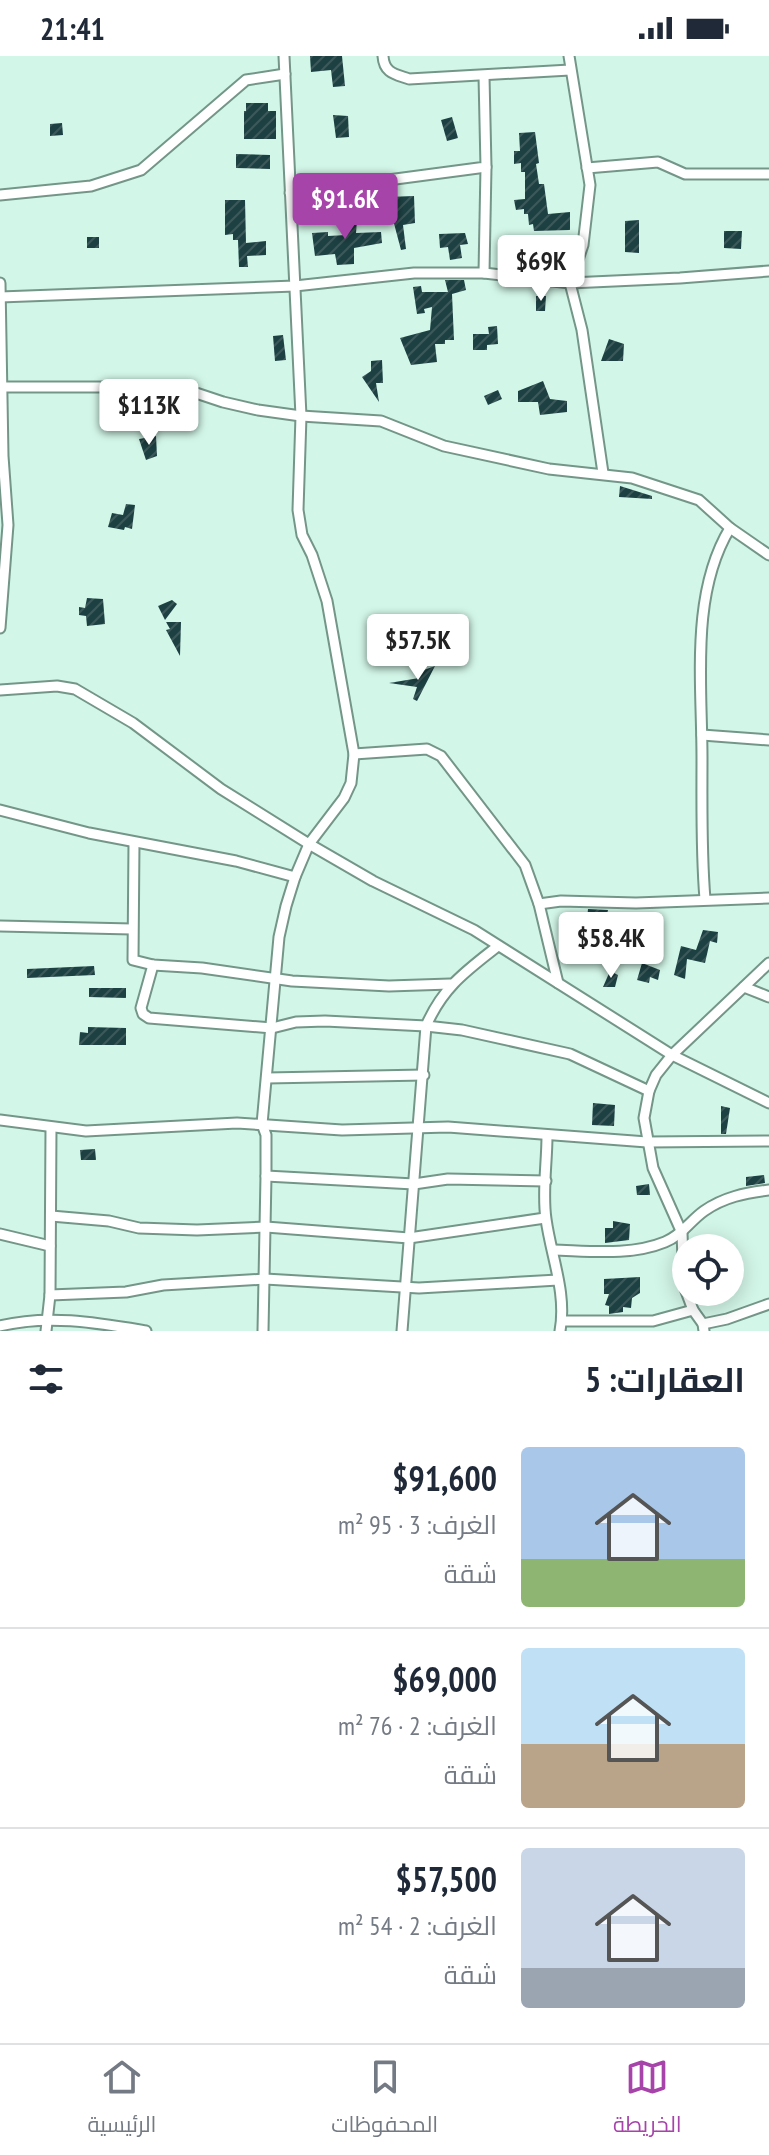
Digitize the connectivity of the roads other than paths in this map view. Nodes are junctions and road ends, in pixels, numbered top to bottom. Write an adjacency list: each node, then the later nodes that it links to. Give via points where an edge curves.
1 (284, 56): 5 (street)
2 (383, 56): 6 (street, via 389,73 409,79)
3 (569, 56): 4 (street)
4 (570, 70): 6 (street); 8 (street)
5 (285, 74): 10 (street); 11 (street, via 246,80 141,170 91,186)
6 (484, 76): 7 (street)
7 (486, 167): 10 (street); 13 (street)
8 (587, 168): 9 (street, via 658,162 685,174); 15 (street, via 588,217)
9 (769, 174)
10 (290, 193): 16 (street)
11 (0, 195)
12 (769, 271): 15 (street)
13 (484, 273): 15 (street); 16 (street, via 414,273)
14 (0, 283): 17 (street)
15 (570, 283): 20 (street)
16 (295, 286): 17 (street); 19 (street)
17 (0, 297): 18 (street)
18 (0, 387): 19 (street, via 178,387 223,402); 21 (street)
19 (301, 416): 20 (street, via 381,421 444,446 549,469); 29 (street, via 298,510 327,601)
20 (603, 473): 22 (street, via 699,500)
21 (3, 491): 24 (street, via 8,525)
22 (730, 528): 23 (street); 27 (street, via 716,554 708,587)
23 (769, 555)
24 (2, 590): 25 (street)
25 (0, 628)
26 (0, 690): 32 (street, via 75,689)
27 (702, 735): 28 (street); 35 (street, via 700,847)
28 (769, 740)
29 (354, 754): 32 (street, via 344,798); 36 (street, via 427,749 441,756 525,865)
30 (0, 810): 31 (street)
31 (134, 843): 33 (street); 38 (street)
32 (309, 844): 33 (street); 39 (street)
33 (295, 877): 42 (street, via 279,937)
34 (769, 898): 35 (street)
35 (705, 899): 36 (street)
36 (539, 904): 43 (street)
37 (0, 926): 38 (street)
38 (132, 929): 41 (street, via 133,960)
39 (498, 946): 43 (street); 44 (street)
40 (769, 963): 45 (street)
41 (153, 965): 42 (street); 48 (street, via 141,1008 149,1018)
42 (275, 978): 44 (street, via 389,986); 48 (street)
43 (558, 983): 49 (street)
44 (450, 984): 47 (street)
45 (744, 987): 46 (street); 49 (street)
46 (769, 997)
47 (426, 1026): 48 (street, via 325,1021); 50 (street); 52 (street, via 570,1054)
48 (272, 1028): 51 (street)
49 (672, 1055): 52 (street); 53 (street)
50 (424, 1075): 51 (street); 57 (street)
51 (267, 1078): 55 (street)
52 (649, 1091): 60 (street)
53 (769, 1103)
54 (0, 1120): 56 (street)
55 (262, 1124): 56 (street); 57 (street); 61 (street)
56 (51, 1128): 65 (street)
57 (419, 1128): 58 (street); 63 (street)
58 (547, 1136): 60 (street); 62 (street)
59 (769, 1141): 60 (street)
60 (647, 1142): 68 (street, via 663,1196)
61 (266, 1176): 63 (street); 67 (street)
62 (546, 1181): 63 (street, via 448,1179); 66 (street)
63 (414, 1184): 70 (street)
64 (769, 1190): 68 (street, via 725,1199)
65 (51, 1216): 67 (street, via 139,1228); 71 (street)
66 (545, 1218): 70 (street); 72 (street)
67 (266, 1227): 70 (street); 73 (street)
68 (682, 1233): 72 (street, via 663,1243 623,1251); 78 (street, via 684,1286)
69 (0, 1234): 71 (street)
70 (409, 1238): 75 (street)
71 (50, 1246): 76 (street)
72 (553, 1250): 74 (street)
73 (265, 1279): 75 (street); 76 (street); 84 (street)
74 (558, 1280): 75 (street); 81 (street)
75 (404, 1288): 85 (street)
76 (50, 1295): 80 (street)
77 (769, 1304): 82 (street)
78 (693, 1310): 81 (street, via 653,1321); 82 (street)
79 (0, 1326): 80 (street)
80 (46, 1326): 83 (street, via 95,1323)
81 (561, 1326)
82 (703, 1327)
83 (146, 1331)
84 (263, 1331)
85 (402, 1331)

